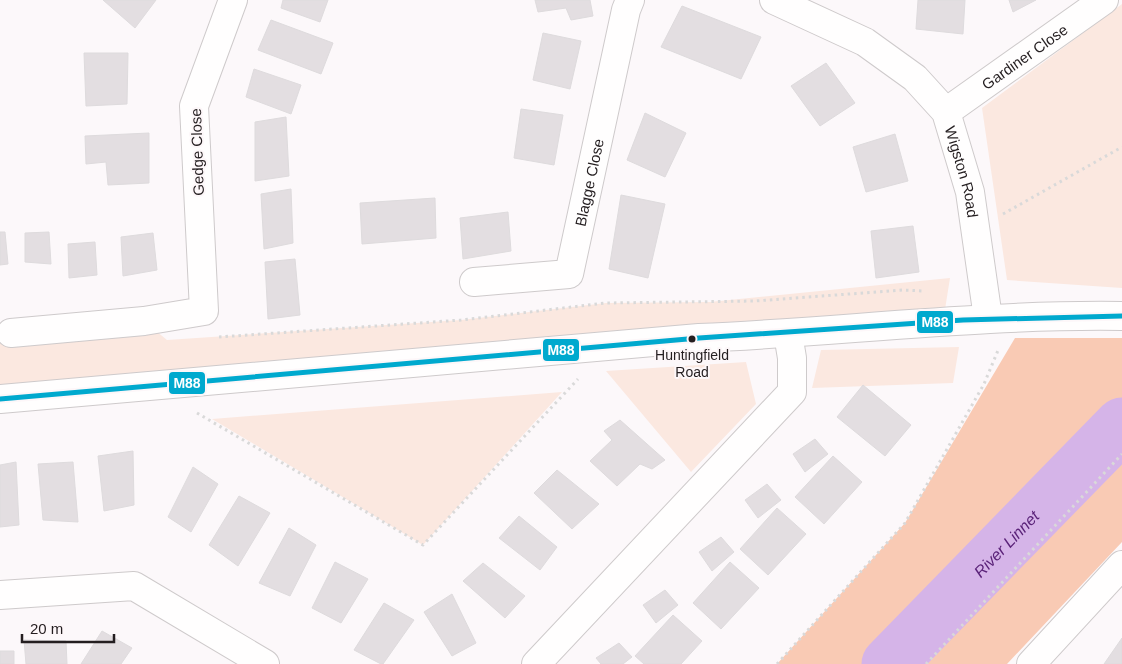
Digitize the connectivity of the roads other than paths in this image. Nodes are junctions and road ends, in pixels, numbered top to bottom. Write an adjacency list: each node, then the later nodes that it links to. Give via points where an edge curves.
1 (233, 0): 9 (street, Gedge Close, via 194,106 204,311 144,321)
2 (630, 0): 6 (street, Blagge Close, via 569,274)
3 (774, 0): 5 (street, Wigston Road, via 865,42 915,78)
4 (1104, 0): 5 (street, Gardiner Close)
5 (946, 112): 8 (street, Wigston Road, via 970,192 974,223)
6 (474, 282)
7 (1122, 316): 8 (street)
8 (1000, 318): 10 (street)
9 (11, 333)
10 (788, 334): 11 (street, via 699,338); 15 (street, via 792,392)
11 (0, 399)
12 (1122, 565): 16 (street)
13 (0, 595): 14 (street, via 134,586)
14 (265, 664)
15 (536, 664)
16 (1031, 664)

